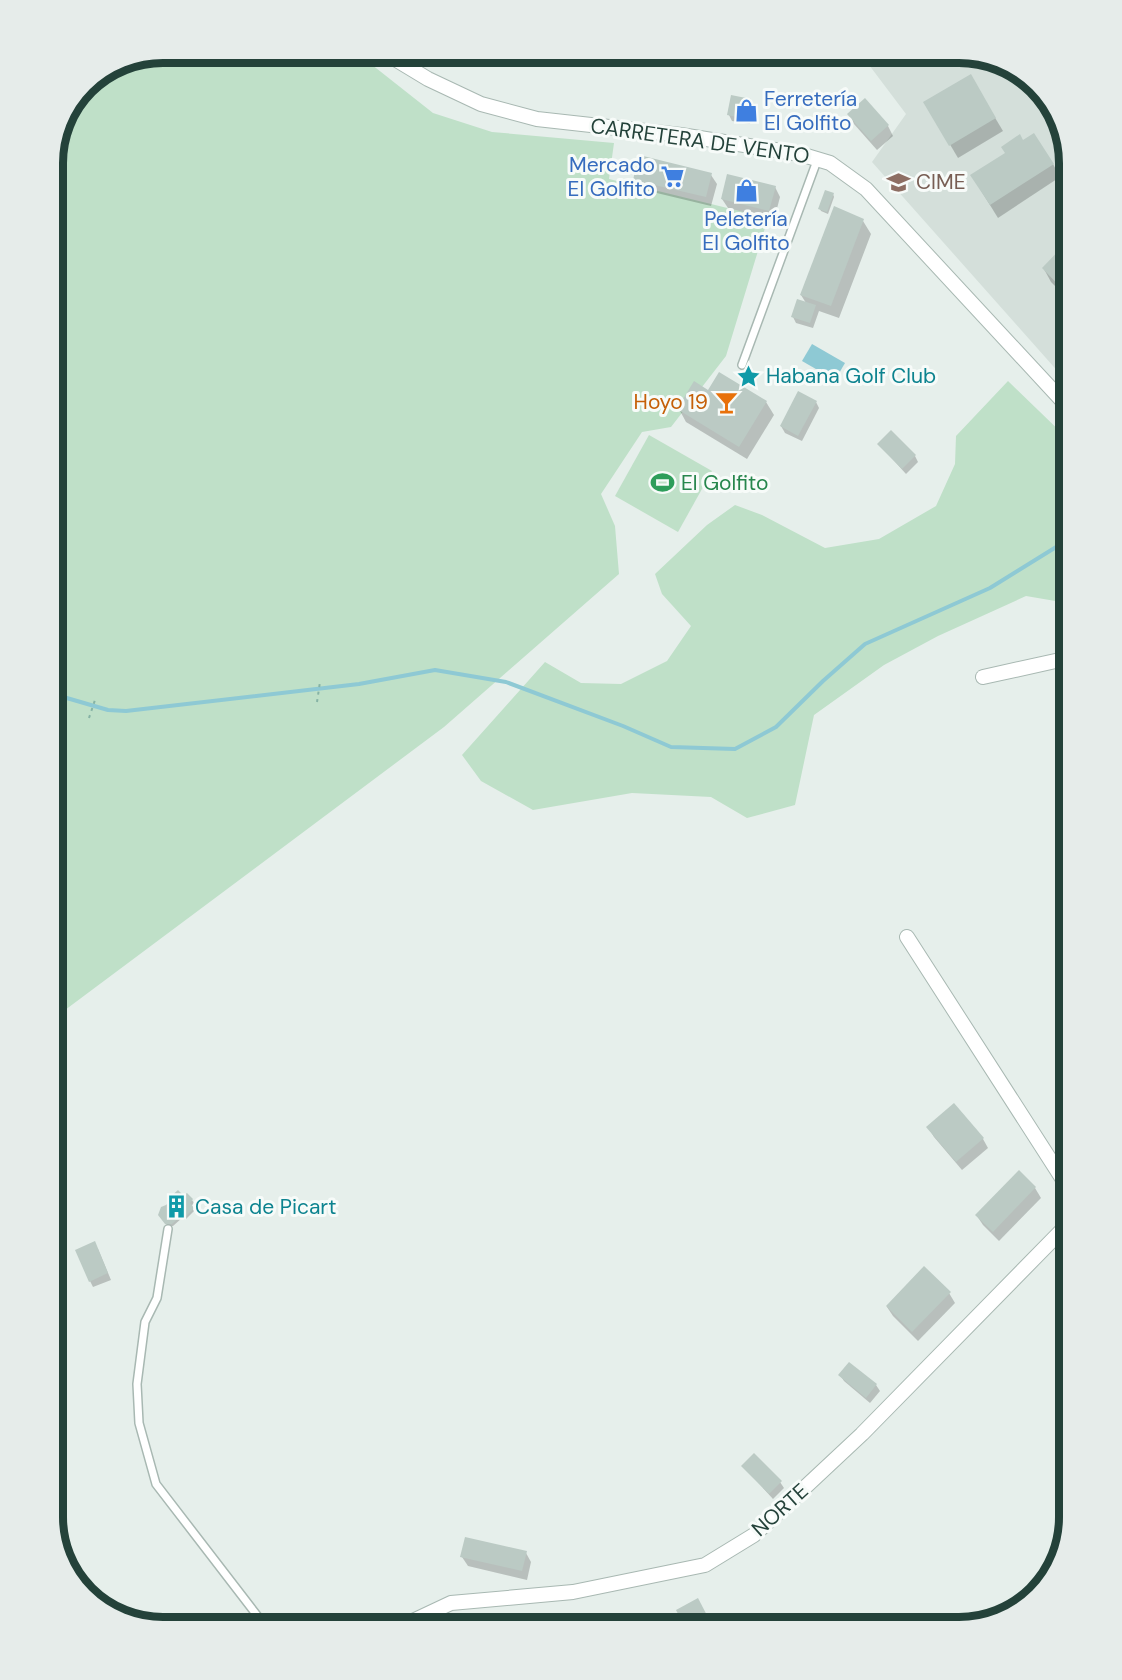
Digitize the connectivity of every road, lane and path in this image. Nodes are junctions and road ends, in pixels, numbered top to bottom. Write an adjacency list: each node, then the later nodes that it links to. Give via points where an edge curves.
1 (403, 63): 2 (street, CARRETERA DE VENTO, via 481,104 537,119 681,135)
2 (818, 158): 3 (lane); 4 (street, CARRETERA DE VENTO, via 866,189)
3 (742, 365)
4 (1059, 396)
5 (1059, 660): 6 (street)
6 (983, 677)
7 (320, 682): 9 (path)
8 (96, 697): 10 (path)
9 (317, 702)
10 (88, 718)
11 (907, 937): 12 (street)
12 (1059, 1172)
13 (168, 1230): 15 (lane, via 157,1298 145,1322 137,1384 139,1423 156,1484)
14 (1059, 1234): 16 (street, NORTE, via 862,1434 754,1535 705,1565 573,1593 451,1603)
15 (258, 1617)
16 (421, 1617)

